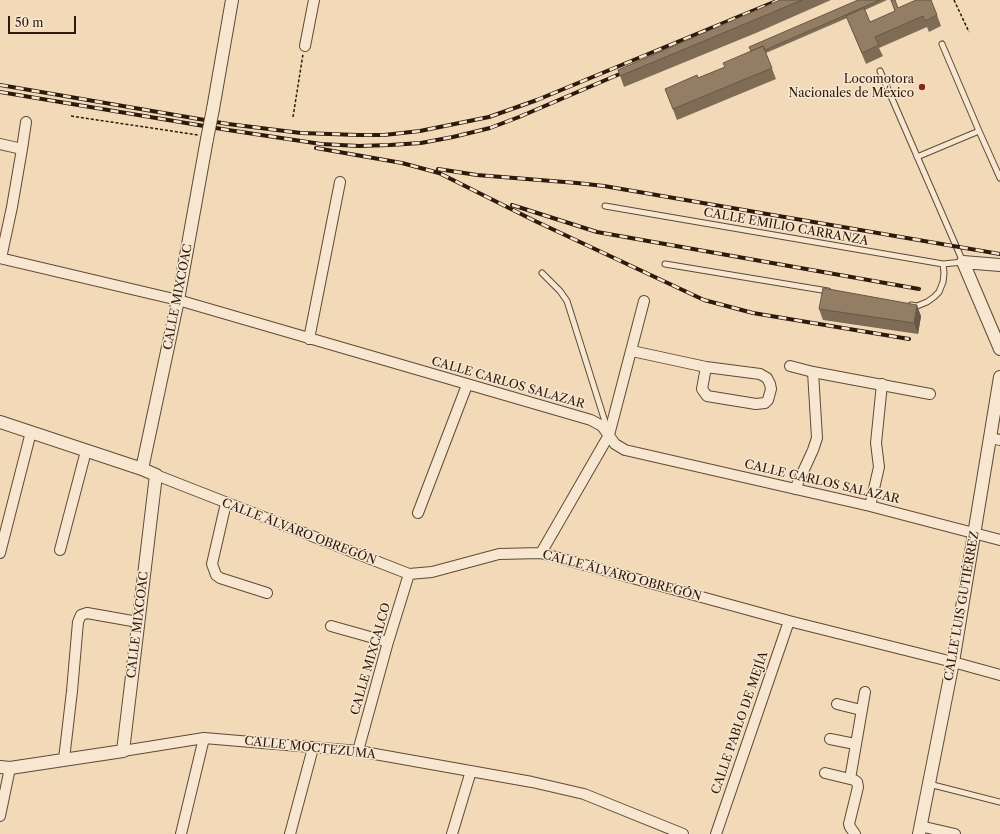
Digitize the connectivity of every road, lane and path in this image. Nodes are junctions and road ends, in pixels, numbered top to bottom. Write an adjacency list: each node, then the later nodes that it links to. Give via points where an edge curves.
1 (232, 0): 12 (street, CALLE MIXCOAC, bridge, via 210,124)
2 (314, 0): 6 (street)
3 (954, 0): 4 (path)
4 (969, 32)
5 (942, 44): 11 (lane)
6 (305, 46): 9 (path)
7 (880, 71): 15 (lane)
8 (71, 116): 12 (path)
9 (293, 117)
10 (26, 122): 14 (street)
11 (978, 131): 15 (lane); 16 (lane)
12 (203, 137): 26 (street, CALLE MIXCOAC)
13 (0, 144): 14 (street)
14 (22, 150): 19 (street)
15 (917, 157): 20 (lane)
16 (1000, 178)
17 (340, 182): 29 (street)
18 (605, 206): 22 (lane, CALLE EMILIO CARRANZA)
19 (0, 258): 26 (street, CALLE CARLOS SALAZAR)
20 (963, 262): 22 (lane, CALLE EMILIO CARRANZA); 23 (street); 30 (street)
21 (665, 264): 25 (lane)
22 (943, 264): 28 (lane, via 943,282 939,292 927,302 917,306)
23 (1000, 266)
24 (542, 273): 41 (lane, via 567,301)
25 (830, 291)
26 (178, 300): 29 (street, CALLE CARLOS SALAZAR); 44 (street, CALLE MIXCOAC)
27 (644, 301): 31 (street)
28 (909, 304)
29 (309, 339): 37 (street, CALLE CARLOS SALAZAR)
30 (1000, 348)
31 (632, 352): 33 (street); 41 (street)
32 (790, 366): 34 (street)
33 (706, 367): 33 (street, via 760,374 767,378 770,384 768,400 756,404 707,396 702,389)
34 (813, 372): 36 (street); 46 (street, via 816,438)
35 (1000, 377): 42 (street, CALLE LUIS GUTIÉRREZ)
36 (882, 384): 38 (street); 48 (street, via 876,443 878,467)
37 (467, 385): 41 (street, CALLE CARLOS SALAZAR, via 591,420 602,426); 49 (street)
38 (930, 394)
39 (0, 422): 40 (street, CALLE ÁLVARO OBREGÓN)
40 (31, 432): 43 (street, CALLE ÁLVARO OBREGÓN); 53 (street)
41 (609, 435): 46 (street, CALLE CARLOS SALAZAR, via 615,444 625,450); 54 (street)
42 (995, 439): 50 (street, CALLE LUIS GUTIÉRREZ)
43 (86, 450): 44 (street, CALLE ÁLVARO OBREGÓN); 52 (street)
44 (142, 469): 45 (street, CALLE ÁLVARO OBREGÓN)
45 (156, 476): 47 (street, CALLE ÁLVARO OBREGÓN); 58 (street, CALLE MIXCOAC)
46 (795, 489): 48 (street, CALLE CARLOS SALAZAR)
47 (226, 503): 55 (street, CALLE ÁLVARO OBREGÓN); 56 (street, via 212,564 216,575)
48 (870, 506): 50 (street, CALLE CARLOS SALAZAR)
49 (418, 513)
50 (974, 534): 51 (street, CALLE CARLOS SALAZAR); 61 (street, CALLE LUIS GUTIÉRREZ)
51 (1000, 540)
52 (60, 550)
53 (0, 553)
54 (541, 553): 55 (street, CALLE ÁLVARO OBREGÓN, via 499,554 432,572); 57 (street, CALLE ÁLVARO OBREGÓN)
55 (409, 574): 60 (street, CALLE MIXCALCO)
56 (267, 594)
57 (789, 621): 61 (street, CALLE ÁLVARO OBREGÓN); 86 (street, CALLE PABLO DE MEJÍA)
58 (138, 622): 70 (street, CALLE MIXCOAC); 72 (street, via 87,613 80,615)
59 (331, 626): 60 (street)
60 (388, 642): 71 (street, CALLE MIXCALCO)
61 (953, 662): 62 (street, CALLE ÁLVARO OBREGÓN); 77 (street, CALLE LUIS GUTIÉRREZ)
62 (1000, 675)
63 (865, 692): 65 (street)
64 (837, 704): 65 (street)
65 (861, 710): 68 (street)
66 (204, 738): 69 (street, CALLE MOCTEZUMA); 70 (street, CALLE MOCTEZUMA); 82 (street)
67 (830, 739): 68 (street)
68 (855, 744): 76 (street)
69 (313, 748): 71 (street, CALLE MOCTEZUMA); 83 (street)
70 (123, 751): 72 (street, CALLE MOCTEZUMA)
71 (358, 751): 74 (street, CALLE MOCTEZUMA)
72 (64, 759): 73 (street, CALLE MOCTEZUMA)
73 (5, 767): 79 (street)
74 (471, 771): 84 (street); 85 (street, CALLE MOCTEZUMA, via 584,794)
75 (825, 773): 76 (street)
76 (852, 780): 81 (street, via 857,782 858,787 849,824)
77 (929, 784): 78 (lane); 80 (street, CALLE LUIS GUTIÉRREZ)
78 (1000, 802)
79 (0, 816)
80 (919, 830): 87 (street)
81 (851, 832)
82 (181, 834)
83 (290, 834)
84 (452, 834)
85 (683, 834)
86 (716, 834)
87 (955, 834)

